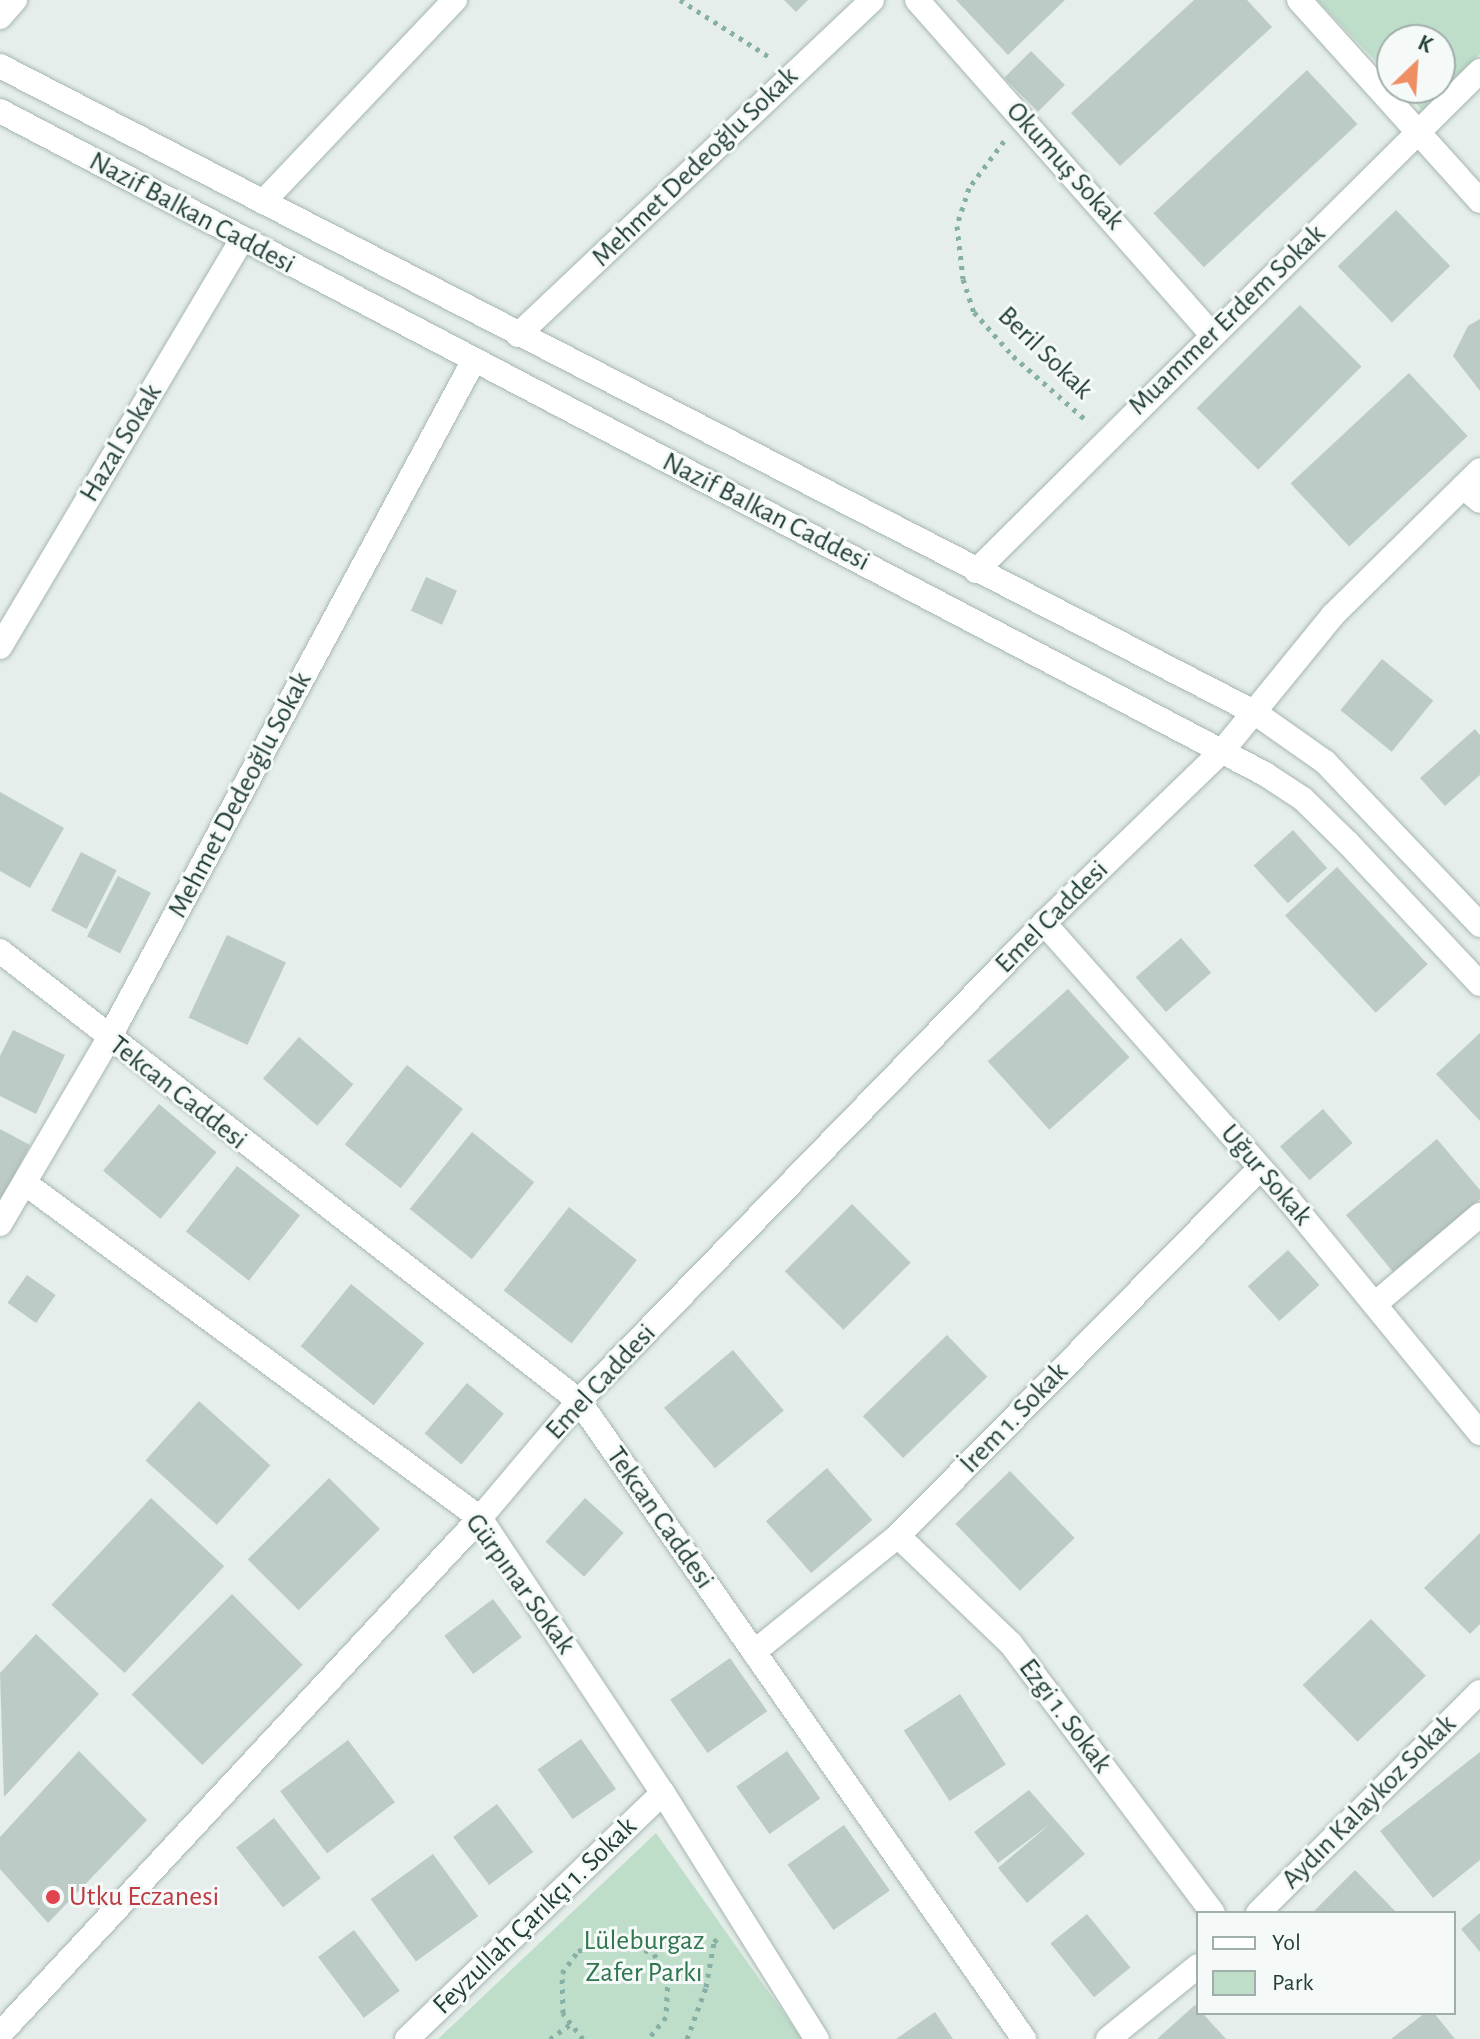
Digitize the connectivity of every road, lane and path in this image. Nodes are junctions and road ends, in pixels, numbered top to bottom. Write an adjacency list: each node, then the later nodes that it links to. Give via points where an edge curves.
1 (15, 0): 7 (street)
2 (455, 0): 15 (street)
3 (680, 0): 10 (path)
4 (872, 0): 10 (street, Mehmet Dedeoğlu Sokak)
5 (917, 0): 12 (street, Okumuş Sokak)
6 (1299, 0): 13 (street)
7 (0, 17)
8 (0, 66): 15 (street, Nazif Balkan Caddesi)
9 (1480, 71): 13 (street, Muammer Erdem Sokak)
10 (794, 72): 18 (street, Mehmet Dedeoğlu Sokak)
11 (0, 111): 16 (street, Nazif Balkan Caddesi)
12 (1026, 122): 17 (street, Okumuş Sokak); 20 (path, Beril Sokak, via 991,153 969,188 957,226 963,279 974,312 1013,356 1063,405)
13 (1420, 132): 14 (street); 17 (street, Muammer Erdem Sokak)
14 (1480, 201)
15 (263, 202): 18 (street, Nazif Balkan Caddesi)
16 (242, 239): 19 (street, Nazif Balkan Caddesi); 23 (street, Hazal Sokak)
17 (1211, 333): 20 (street, Muammer Erdem Sokak)
18 (518, 335): 22 (street, Nazif Balkan Caddesi)
19 (473, 362): 25 (street, Nazif Balkan Caddesi); 30 (street, Mehmet Dedeoğlu Sokak)
20 (1109, 436): 22 (street, Muammer Erdem Sokak)
21 (1474, 486): 24 (street, via 1333,615)
22 (976, 571): 24 (street, Nazif Balkan Caddesi)
23 (0, 647)
24 (1254, 712): 25 (street, Emel Caddesi); 27 (street, Nazif Balkan Caddesi, via 1325,762)
25 (1223, 750): 26 (street, Emel Caddesi); 29 (street, Nazif Balkan Caddesi, via 1303,799)
26 (1044, 923): 31 (street, Uğur Sokak); 36 (street, Emel Caddesi)
27 (1480, 925)
28 (0, 951): 30 (street, Tekcan Caddesi)
29 (1480, 984)
30 (109, 1038): 32 (street, Mehmet Dedeoğlu Sokak); 36 (street, Tekcan Caddesi)
31 (1260, 1168): 35 (street, Uğur Sokak); 39 (street, İrem 1. Sokak)
32 (26, 1184): 34 (street, Mehmet Dedeoğlu Sokak); 38 (street, Gürpınar Sokak)
33 (1480, 1215): 35 (street)
34 (0, 1224)
35 (1375, 1304): 37 (street, Uğur Sokak)
36 (579, 1401): 38 (street, Emel Caddesi); 40 (street, Tekcan Caddesi)
37 (1480, 1433)
38 (480, 1518): 42 (street, Gürpınar Sokak); 48 (street, Emel Caddesi)
39 (898, 1536): 40 (street, İrem 1. Sokak); 43 (street, Ezgi 1. Sokak, via 1011,1644)
40 (754, 1652): 55 (street, Tekcan Caddesi)
41 (1480, 1692): 44 (street, Aydın Kalaykoz Sokak)
42 (663, 1793): 45 (street, Gürpınar Sokak); 49 (street, Feyzullah Çarıkçı 1. Sokak)
43 (1211, 1911)
44 (1260, 1911)
45 (740, 1918): 53 (path, via 714,1942 706,1987); 54 (street, Gürpınar Sokak)
46 (1196, 1968): 56 (street)
47 (569, 2025): 50 (path); 51 (path); 52 (path, via 559,1986 569,1961 603,1939 630,1939 662,1964 671,1990 666,2017)
48 (0, 2036)
49 (407, 2039)
50 (550, 2039)
51 (583, 2039)
52 (648, 2039)
53 (687, 2039)
54 (817, 2039)
55 (1024, 2039)
56 (1108, 2039)

